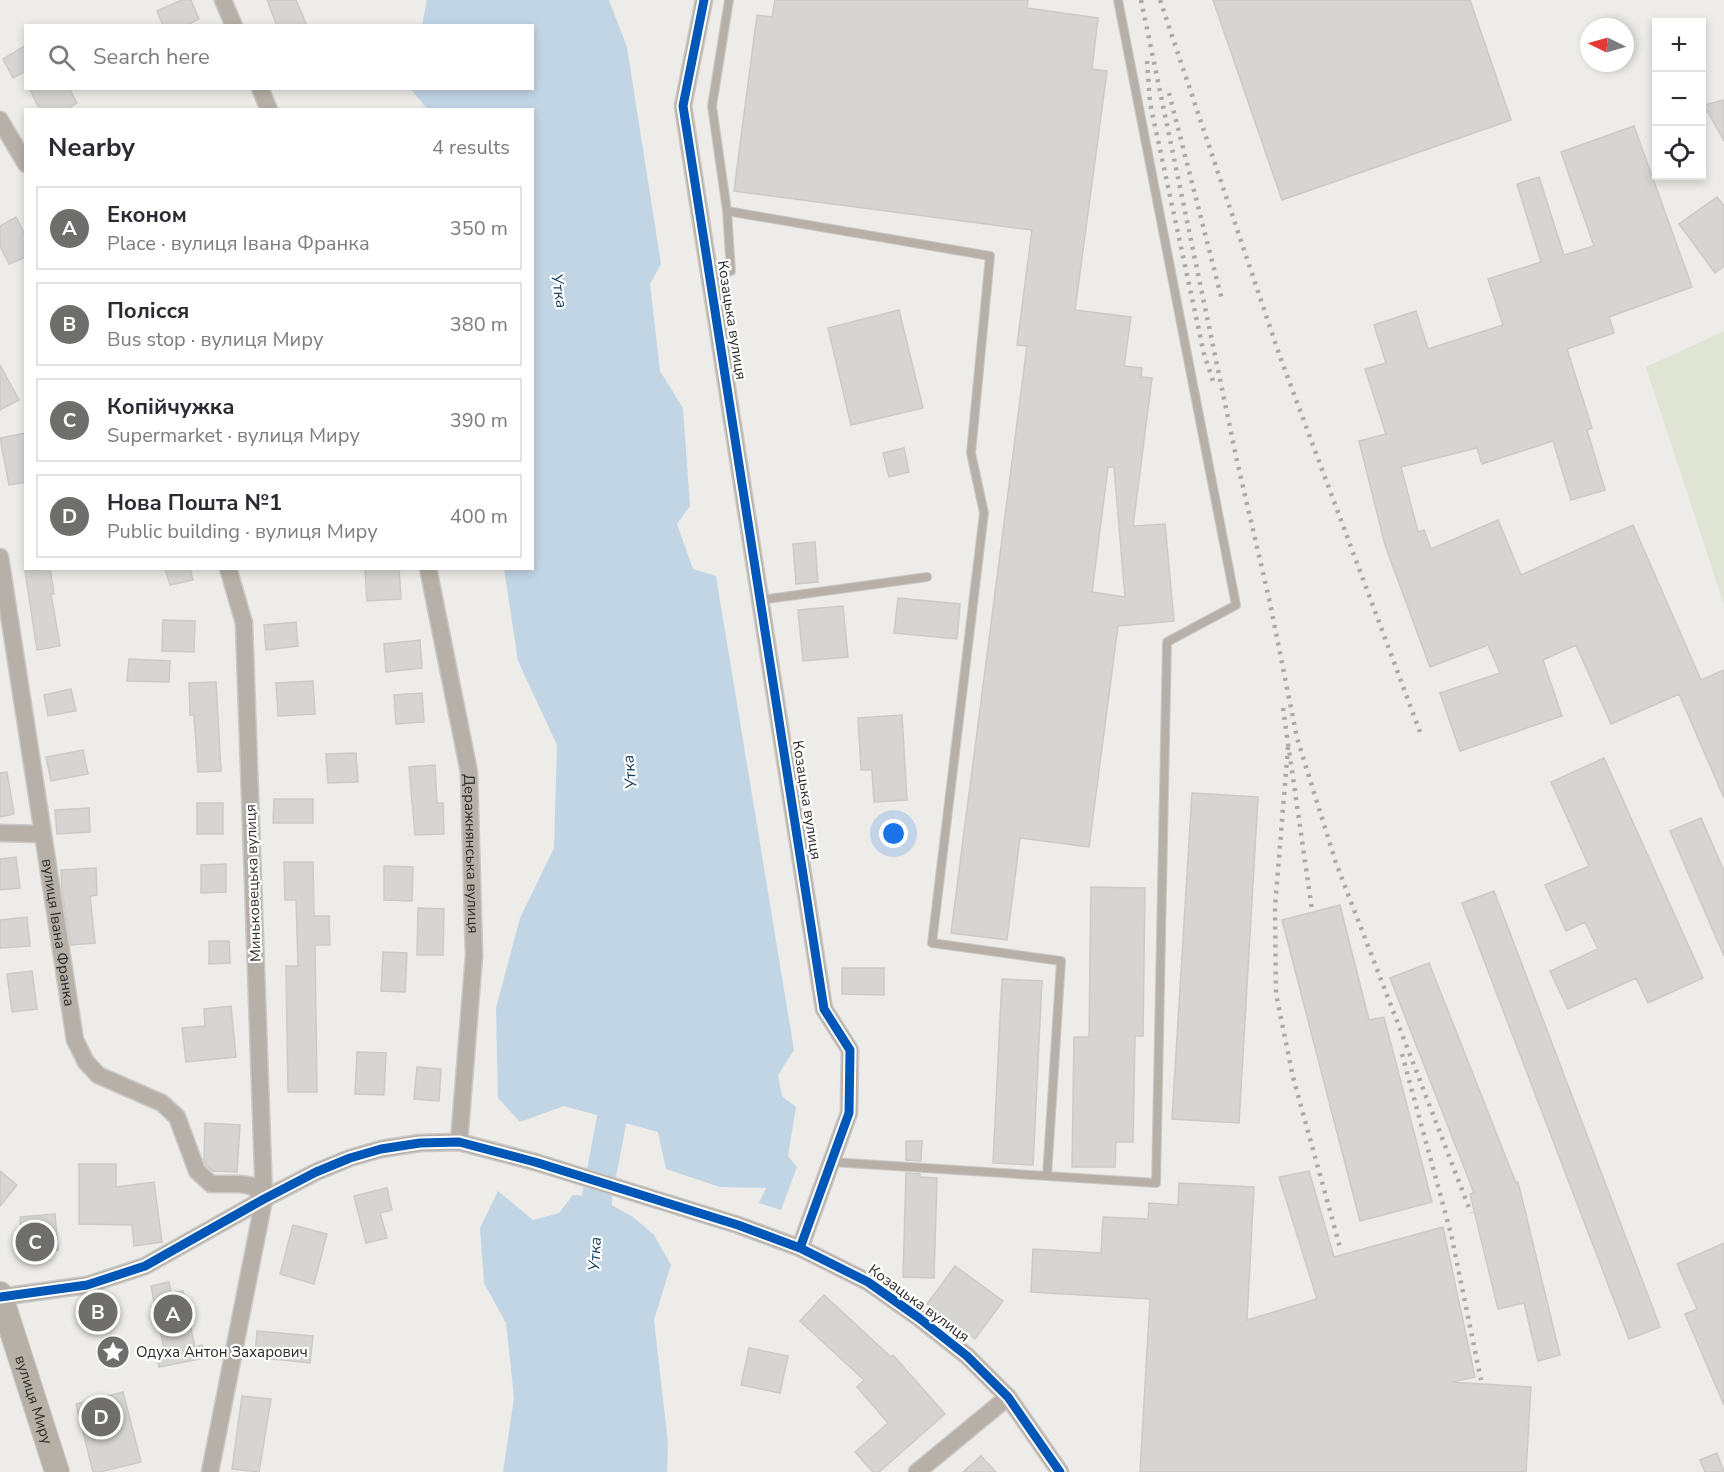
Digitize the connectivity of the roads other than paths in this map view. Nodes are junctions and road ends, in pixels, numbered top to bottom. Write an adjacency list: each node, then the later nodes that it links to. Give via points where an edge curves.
1 (223, 0): 5 (street)
2 (704, 0): 11 (street, Козацька вулиця, via 683,106)
3 (729, 0): 10 (lane, via 712,106)
4 (1118, 0): 21 (lane, via 1236,605 1167,642 1156,1183)
5 (233, 24)
6 (261, 90): 7 (street)
7 (268, 108)
8 (0, 120): 9 (street)
9 (24, 161)
10 (728, 211): 11 (lane, via 732,271); 21 (lane, via 990,256 971,453 984,513 932,943 1061,961)
11 (710, 279): 16 (street, Козацька вулиця)
12 (0, 558): 18 (street, вулиця Івана Франка)
13 (229, 570): 22 (street, Миньковецька вулиця, via 244,622)
14 (428, 570): 19 (street, Деражнянська вулиця, via 470,772 474,956)
15 (927, 577): 16 (lane)
16 (760, 600): 20 (street, Козацька вулиця, via 824,1009 850,1050 849,1113)
17 (0, 833): 18 (street)
18 (42, 834): 22 (street, вулиця Івана Франка, via 75,1040 86,1062 98,1075 162,1103 177,1117 197,1171 211,1184 253,1186)
19 (459, 1142): 22 (street, via 420,1143 350,1158); 23 (street, via 536,1162)
20 (832, 1162): 21 (lane); 23 (street, Козацька вулиця)
21 (1047, 1176)
22 (264, 1199): 24 (street, via 145,1266 87,1285); 27 (street, Миньковецька вулиця)
23 (800, 1248): 25 (street, Козацька вулиця, via 868,1282 919,1318 967,1356)
24 (0, 1296): 26 (main road, вулиця Миру)
25 (1008, 1397): 28 (street); 29 (street, Козацька вулиця)
26 (57, 1472)
27 (209, 1472)
28 (917, 1472)
29 (1060, 1472)

